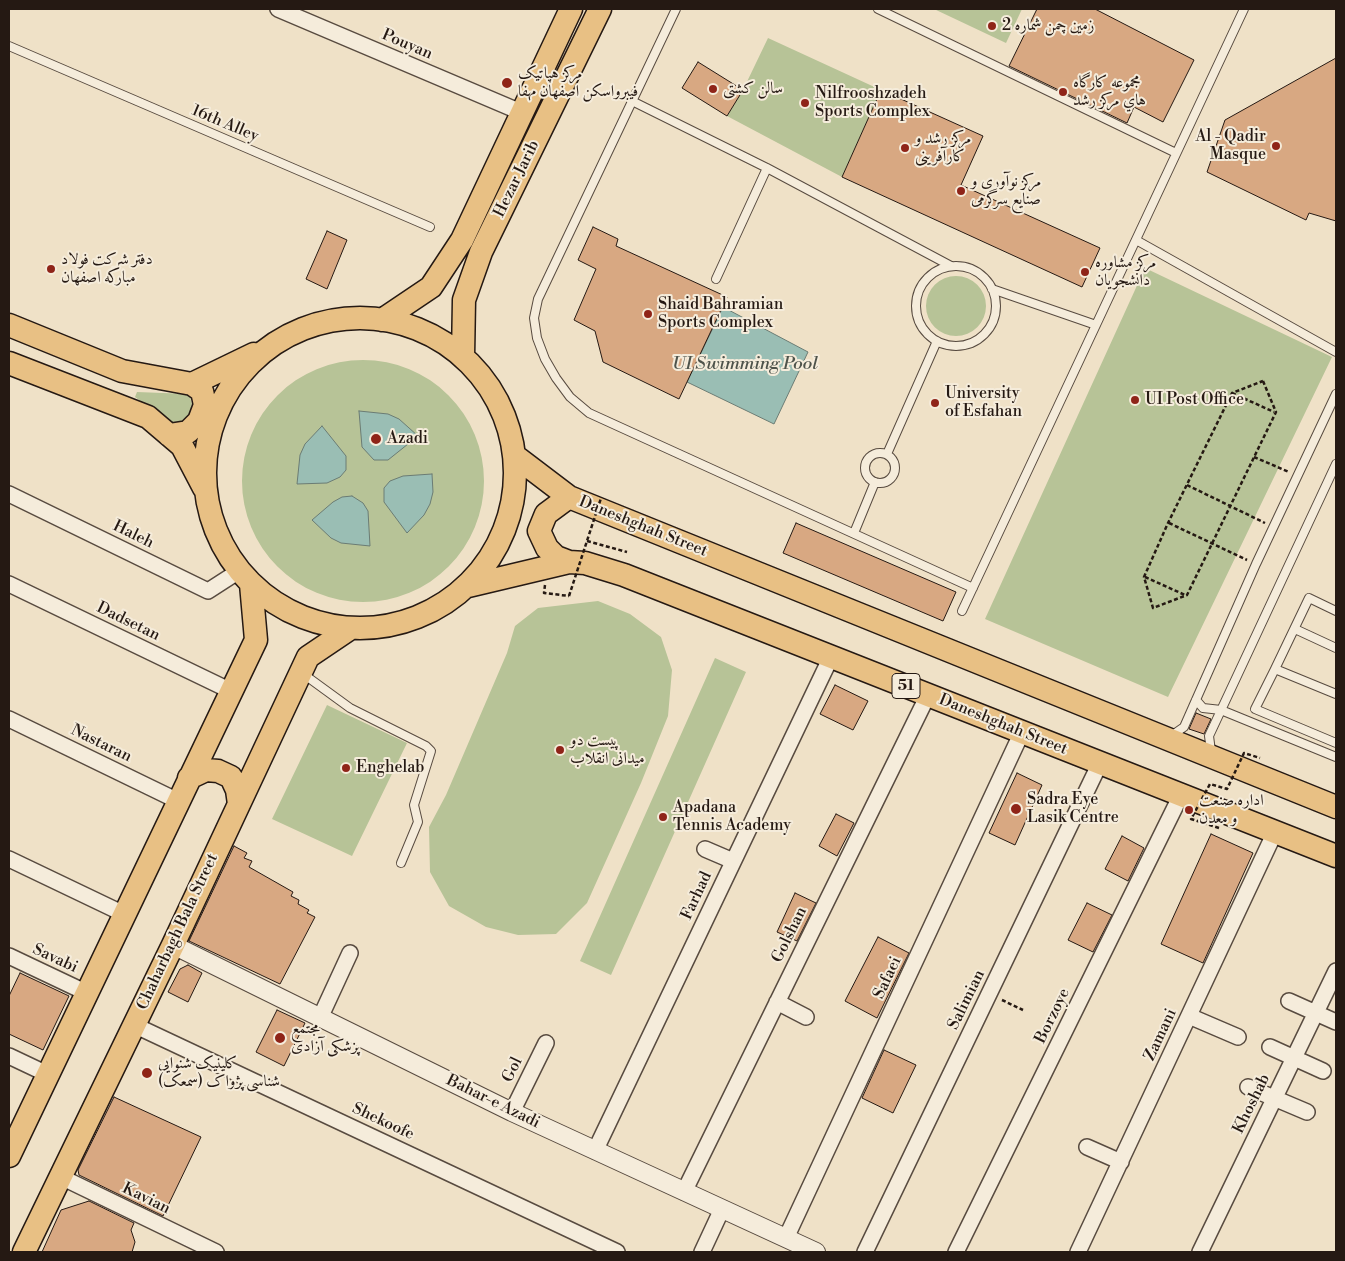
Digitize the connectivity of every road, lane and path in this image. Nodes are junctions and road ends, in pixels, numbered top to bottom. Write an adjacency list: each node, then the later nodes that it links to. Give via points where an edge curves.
1 (278, 9): 10 (street, Pouyan)
2 (600, 9): 7 (main road, Hezar Jarib)
3 (676, 9): 9 (lane)
4 (878, 9): 11 (lane)
5 (1244, 9): 11 (lane)
6 (569, 14): 7 (main road); 10 (main road, Hezar Jarib)
7 (589, 31): 24 (main road, Hezar Jarib, via 481,252 464,300)
8 (9, 46): 13 (lane, 16th Alley)
9 (632, 101): 12 (lane); 45 (lane, via 538,299 534,318 537,338 546,359 570,397 589,413)
10 (523, 113): 18 (main road, Hezar Jarib, via 462,240 431,287)
11 (1176, 153): 14 (lane)
12 (767, 168): 15 (lane); 16 (lane)
13 (430, 227)
14 (1136, 240): 20 (lane); 23 (lane)
15 (951, 266): 17 (lane, via 976,271); 21 (lane, via 936,270 927,278 919,288 916,300 920,324)
16 (716, 279)
17 (992, 289): 20 (lane); 21 (lane, via 996,311 983,336 960,346)
18 (382, 320): 22 (main road, via 353,318 325,322 298,331); 24 (main road, via 432,336)
19 (9, 325): 26 (main road, via 122,371)
20 (1096, 325): 55 (lane)
21 (936, 341): 31 (lane)
22 (273, 345): 26 (main road); 38 (main road, via 232,385 218,409 209,436 205,464)
23 (1336, 352)
24 (463, 357): 32 (main road, via 483,378 498,402 509,428)
25 (9, 363): 30 (main road, via 148,417)
26 (192, 384): 30 (main road, via 202,391 205,405 199,421 188,432)
27 (1232, 393): 29 (path); 29 (path, via 1263,381); 37 (path)
28 (1336, 394): 35 (lane)
29 (1276, 412): 33 (path)
30 (170, 435): 38 (main road, via 182,446)
31 (887, 454): 36 (lane, via 894,462 894,473 889,480); 36 (lane, via 875,453 865,463 866,474)
32 (515, 456): 40 (main road, Daneshghah Street); 54 (main road, via 511,513 487,564)
33 (1254, 457): 35 (path); 42 (path)
34 (1336, 464): 70 (lane)
35 (1297, 476): 44 (lane)
36 (875, 482): 45 (lane)
37 (1187, 485): 42 (path); 43 (path)
38 (206, 493): 51 (main road, via 212,521 223,547)
39 (9, 494): 51 (street, Haleh, via 208,591)
40 (569, 497): 49 (main road, via 552,507 539,531 547,548 556,557); 73 (main road, Daneshghah Street)
41 (602, 498): 46 (path, bridge)
42 (1230, 506): 44 (path); 47 (path)
43 (1168, 523): 47 (path); 52 (path)
44 (1274, 526): 50 (lane)
45 (854, 534): 55 (lane)
46 (587, 540): 48 (path); 56 (path, bridge, via 569,596)
47 (1212, 544): 50 (path); 57 (path)
48 (626, 552)
49 (569, 562): 54 (main road, Daneshghah Street / 51); 63 (main road, Daneshghah Street / 51, via 585,563 624,575)
50 (1256, 564): 69 (lane)
51 (245, 577): 60 (main road, via 273,602 297,615); 66 (main road, via 256,640)
52 (1144, 577): 57 (path); 57 (path, via 1153,608)
53 (9, 584): 66 (street, Dadsetan)
54 (468, 586): 60 (main road, via 443,605 414,619 383,627)
55 (973, 588): 59 (lane)
56 (544, 593)
57 (1187, 595)
58 (1336, 611): 61 (lane, via 1309,598)
59 (962, 612)
60 (351, 628): 65 (main road, Chaharbagh Bala Street, via 308,657)
61 (1294, 629): 62 (lane); 64 (lane)
62 (1336, 648)
63 (831, 657): 68 (main road, Daneshghah Street / 51); 89 (street, Farhad)
64 (1275, 669): 67 (lane); 74 (lane, via 1256,709)
65 (301, 671): 82 (main road, Chaharbagh Bala Street); 90 (lane, via 350,708 431,751 414,805 418,822)
66 (231, 691): 79 (main road)
67 (1336, 694)
68 (928, 695): 72 (main road, Daneshghah Street / 51); 99 (street, Golshan)
69 (1196, 700): 70 (lane, via 1203,708); 73 (lane, via 1184,727 1176,735)
70 (1221, 710): 75 (lane); 76 (lane, via 1209,736)
71 (9, 719): 81 (street, Nastaran)
72 (1022, 732): 78 (main road, Daneshghah Street / 51); 125 (street, Safaei)
73 (1166, 738): 76 (main road, Daneshghah Street)
74 (1336, 743)
75 (1336, 756)
76 (1214, 758): 83 (main road, Daneshghah Street)
77 (1260, 758): 84 (path, bridge, via 1244,753 1227,789 1210,784 1191,818)
78 (1100, 763): 80 (main road, Daneshghah Street / 51); 97 (street, Salimian)
79 (188, 778): 81 (main road); 82 (main road, via 206,770 231,777)
80 (1181, 795): 85 (main road, Daneshghah Street / 51); 132 (street, Borzoye)
81 (178, 800): 91 (main road)
82 (239, 804): 92 (main road, Chaharbagh Bala Street)
83 (1336, 807)
84 (1219, 828)
85 (1275, 832): 87 (main road, Daneshghah Street / 51); 102 (street, Zamani)
86 (705, 849): 89 (street)
87 (1336, 856)
88 (9, 859): 91 (street)
89 (733, 861): 119 (street, Farhad)
90 (401, 863)
91 (124, 914): 96 (main road)
92 (173, 945): 104 (street, Bahar-e Azadi); 106 (main road, Chaharbagh Bala Street)
93 (350, 953): 104 (street)
94 (9, 956): 96 (street, Savabi)
95 (1336, 971): 101 (street, Khoshab)
96 (86, 993): 113 (main road)
97 (989, 994): 100 (path); 131 (street, Salimian)
98 (1289, 1001): 101 (street)
99 (777, 1002): 103 (street); 123 (street, Golshan)
100 (1023, 1010)
101 (1316, 1013): 105 (street); 111 (street, Khoshab)
102 (1189, 1016): 107 (street); 121 (street, Zamani)
103 (806, 1017)
104 (320, 1018): 116 (street, Bahar-e Azadi)
105 (1336, 1022)
106 (134, 1025): 122 (main road, Chaharbagh Bala Street); 128 (street, Shekoofe)
107 (1238, 1037)
108 (548, 1044): 116 (street, Gol)
109 (1270, 1047): 111 (street)
110 (9, 1056): 113 (street)
111 (1294, 1058): 112 (street); 115 (street, Khoshab)
112 (1323, 1071)
113 (47, 1074): 120 (main road)
114 (1248, 1087): 115 (street)
115 (1274, 1098): 117 (street); 134 (street, Khoshab)
116 (512, 1112): 119 (street, Bahar-e Azadi)
117 (1307, 1112)
118 (1087, 1147): 121 (street)
119 (596, 1151): 123 (street, Bahar-e Azadi)
120 (9, 1156)
121 (1121, 1162): 133 (street, Zamani)
122 (61, 1177): 126 (main road, Chaharbagh Bala Street); 127 (street, Kavian)
123 (684, 1192): 124 (street, Bahar-e Azadi)
124 (722, 1209): 125 (street, Bahar-e Azadi); 129 (street)
125 (786, 1243): 130 (street, Bahar-e Azadi)
126 (24, 1252)
127 (216, 1252)
128 (617, 1252)
129 (702, 1252)
130 (816, 1252)
131 (865, 1252)
132 (956, 1252)
133 (1078, 1252)
134 (1200, 1252)

